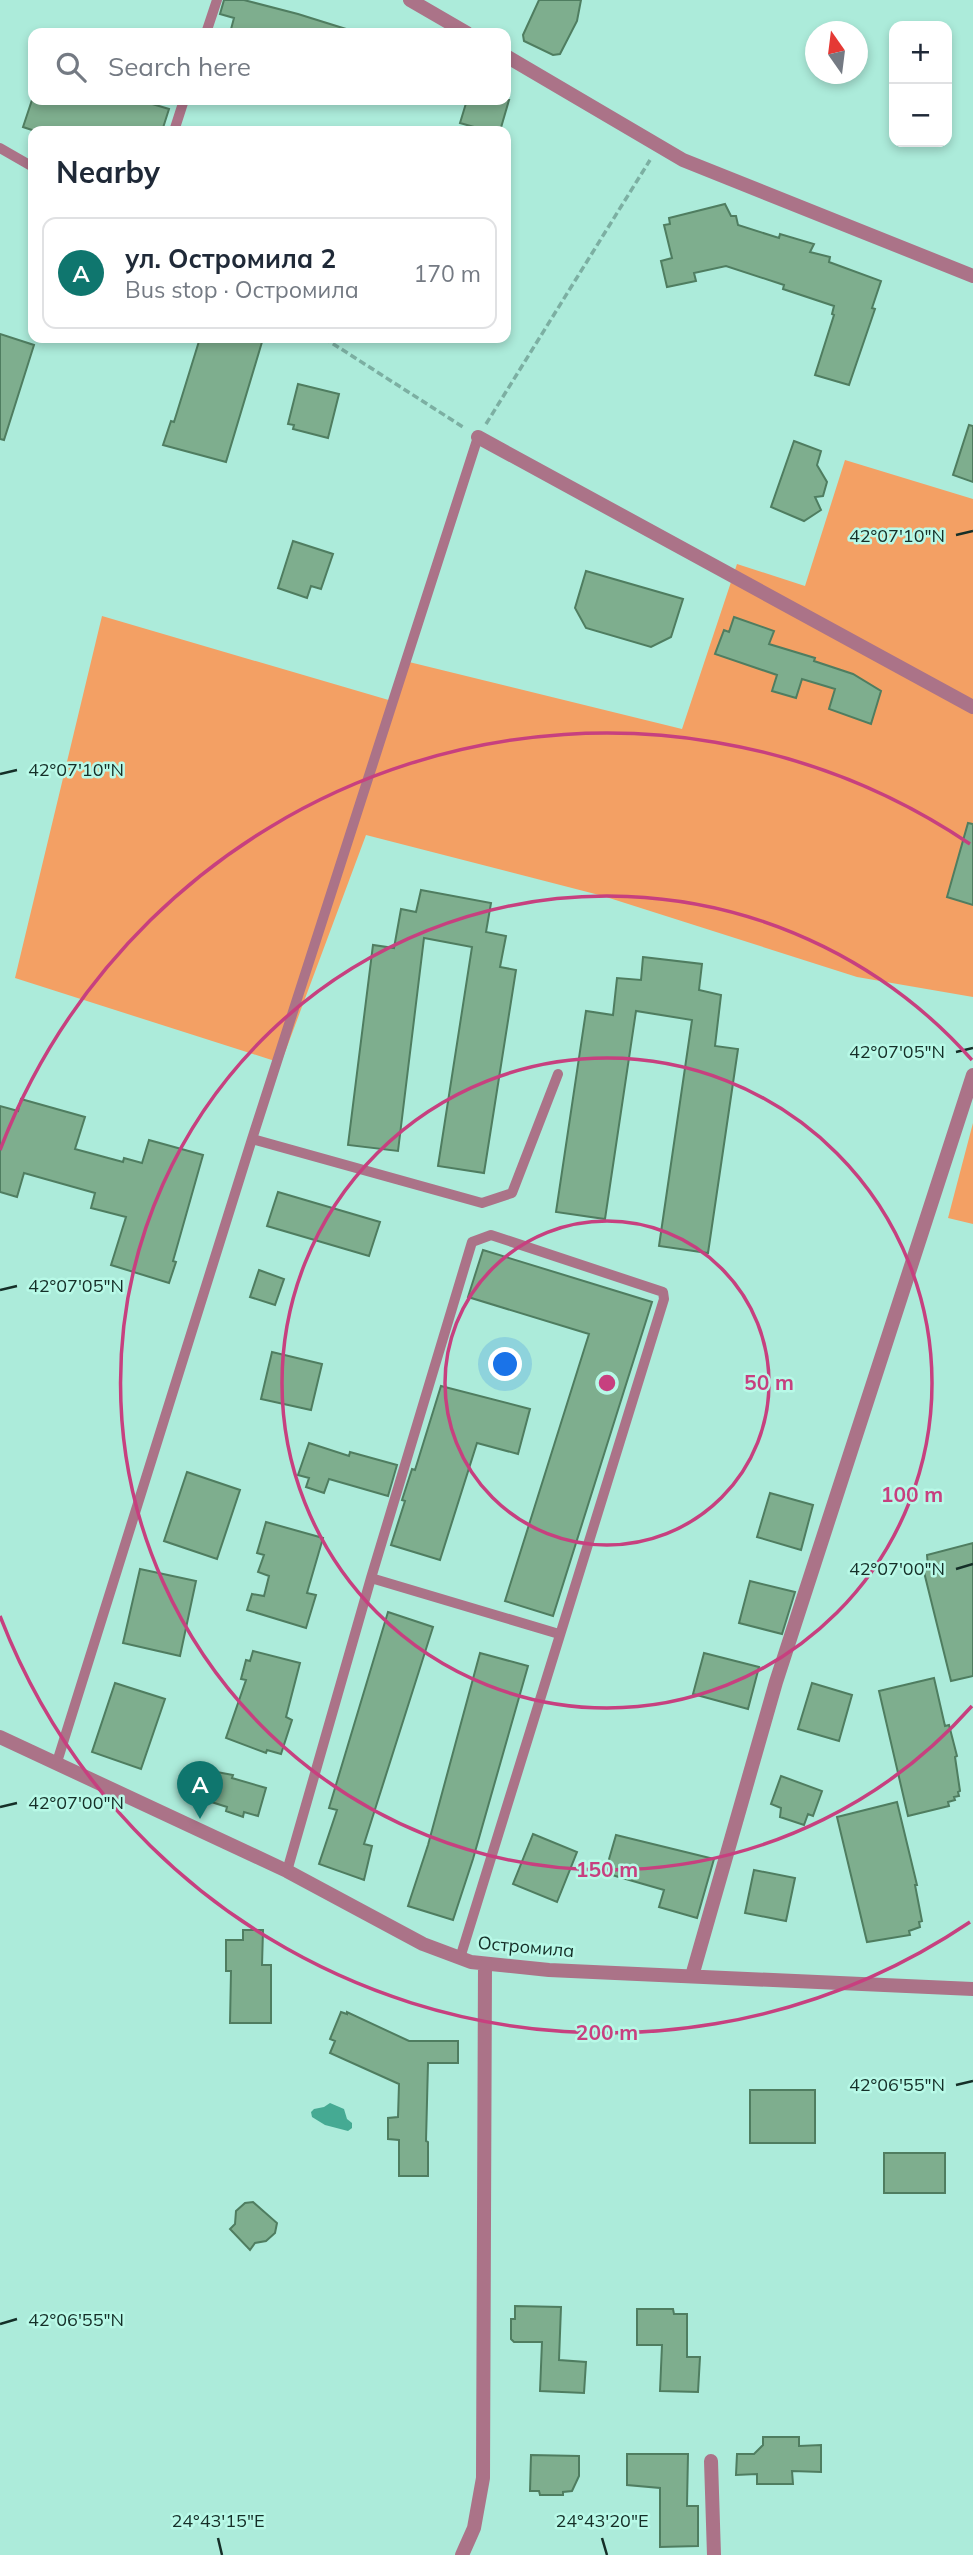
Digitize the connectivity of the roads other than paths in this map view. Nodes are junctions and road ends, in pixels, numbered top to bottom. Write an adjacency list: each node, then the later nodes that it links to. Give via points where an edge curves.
1 (217, 0): 3 (lane)
2 (410, 0): 4 (street)
3 (208, 28)
4 (458, 28)
5 (511, 59): 10 (street, via 683,160)
6 (182, 105): 7 (lane)
7 (176, 126)
8 (0, 148): 9 (lane)
9 (28, 164)
10 (973, 276)
11 (478, 437): 12 (street); 15 (lane)
12 (973, 707)
13 (558, 1074): 15 (lane, via 512,1193 482,1203)
14 (973, 1075): 23 (street, via 776,1682)
15 (252, 1139): 19 (lane)
16 (371, 1578): 17 (lane); 17 (lane, via 472,1242 491,1236 663,1292); 20 (lane)
17 (559, 1634): 21 (lane)
18 (0, 1737): 19 (street, Остромила)
19 (57, 1762): 20 (street, Остромила)
20 (287, 1871): 21 (street, Остромила, via 423,1944)
21 (460, 1958): 22 (street, Остромила)
22 (485, 1964): 23 (street, Остромила); 26 (street, via 483,2478 474,2528)
23 (692, 1976): 24 (street, Остромила)
24 (973, 1989)
25 (710, 2462): 27 (street)
26 (462, 2555)
27 (714, 2555)

